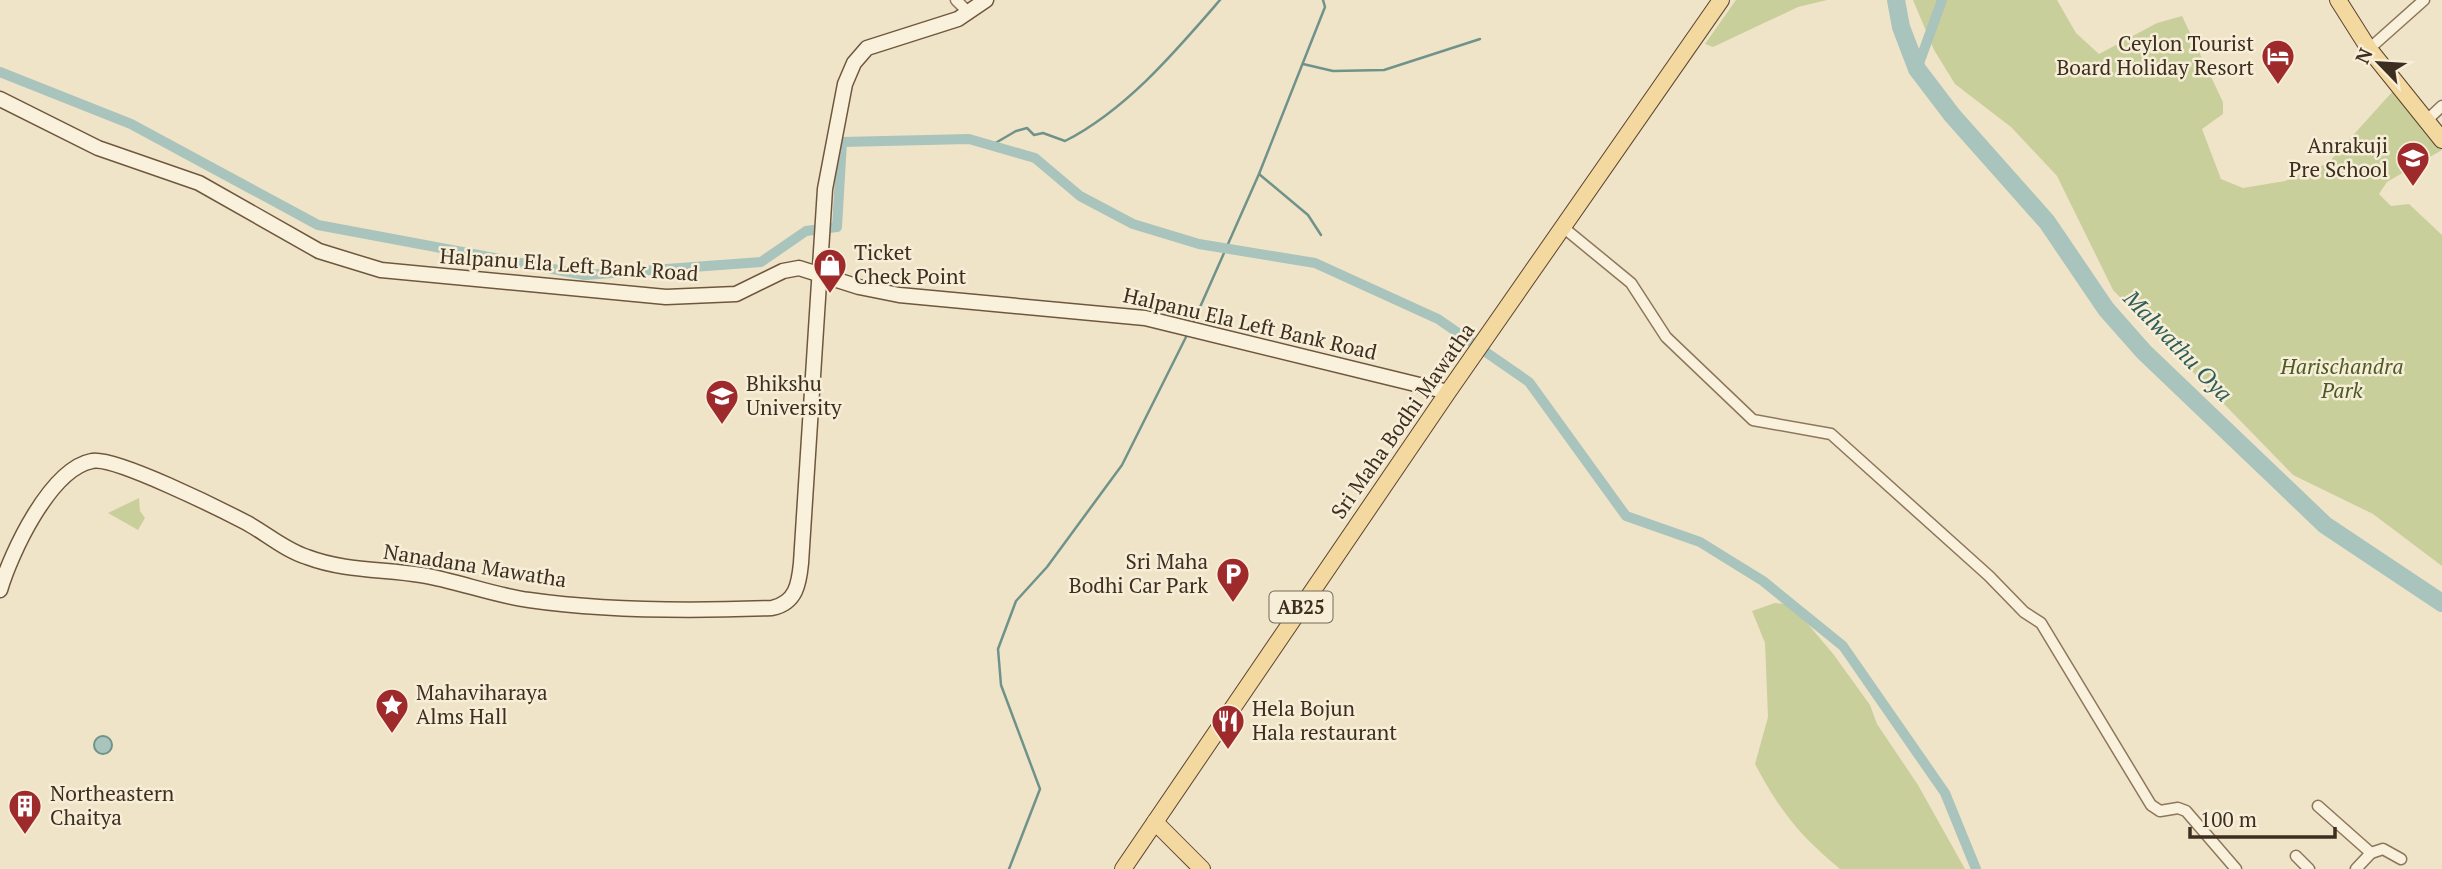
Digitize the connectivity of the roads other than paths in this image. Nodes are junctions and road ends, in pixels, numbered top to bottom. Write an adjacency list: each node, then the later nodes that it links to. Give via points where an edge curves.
1 (956, 0): 6 (street)
2 (986, 0): 6 (main road, Nanadana Mawatha)
3 (1721, 0): 12 (main road, Sri Maha Bodhi Mawatha / AB25)
4 (2338, 0): 7 (main road)
5 (2424, 0): 7 (street)
6 (970, 13): 13 (main road, Nanadana Mawatha, via 874,44 854,64 835,124)
7 (2369, 49): 10 (main road)
8 (0, 99): 13 (main road, Halpanu Ela Left Bank Road, via 98,148 199,183 305,244 365,266 500,284 666,297 736,294 791,268)
9 (2442, 106): 10 (street)
10 (2426, 121): 11 (main road)
11 (2442, 140)
12 (1564, 228): 14 (main road, Sri Maha Bodhi Mawatha / AB25); 23 (street, via 1630,283 1666,337 1753,420 1832,434 2024,612 2041,622 2151,806 2160,811 2186,811)
13 (820, 265): 14 (main road, Halpanu Ela Left Bank Road, via 859,287 1178,325); 15 (main road, Nanadana Mawatha, via 801,563 796,591 780,607 673,609 532,601 422,575 336,566 302,556 224,512 101,459 76,467 44,501 23,534)
14 (1448, 392): 17 (main road, Sri Maha Bodhi Mawatha / AB25)
15 (0, 590)
16 (2318, 806): 18 (street)
17 (1155, 822): 21 (main road, Sri Maha Bodhi Mawatha / AB25); 22 (main road)
18 (2371, 853): 20 (street, via 2383,849); 25 (street)
19 (2296, 856): 24 (street)
20 (2401, 859)
21 (1123, 869)
22 (1202, 869)
23 (2236, 869)
24 (2309, 869)
25 (2356, 869)

